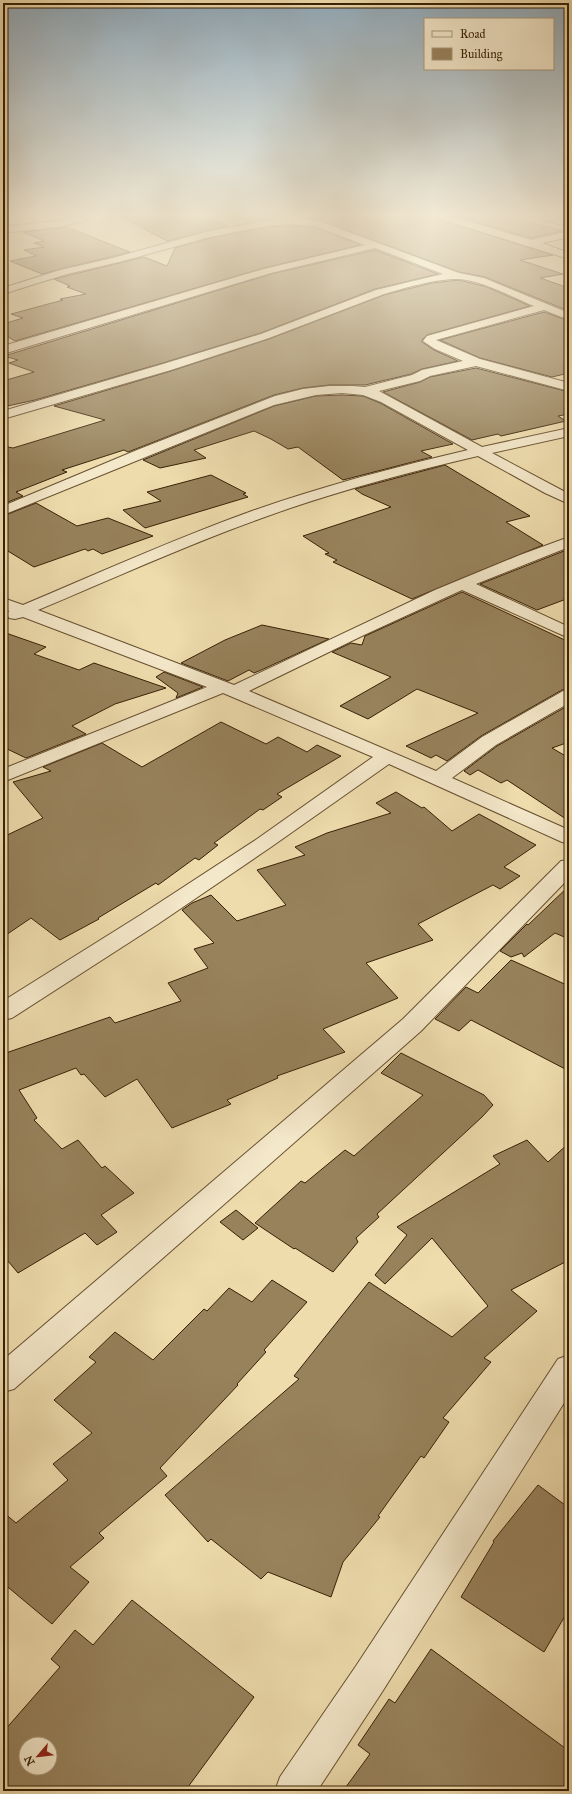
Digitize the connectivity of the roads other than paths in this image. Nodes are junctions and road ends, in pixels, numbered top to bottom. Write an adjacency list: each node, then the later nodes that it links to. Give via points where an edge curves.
1 (168, 301): 6 (street)
2 (357, 301): 10 (street, via 265,336)
3 (529, 301): 4 (street)
4 (544, 307): 5 (street); 7 (street, via 429,340 433,345)
5 (569, 317)
6 (3, 350)
7 (476, 362): 8 (street); 9 (street, via 426,373)
8 (569, 387)
9 (366, 391): 12 (street); 14 (street, via 324,391 294,395 271,402)
10 (3, 415)
11 (569, 432): 12 (street)
12 (482, 451): 13 (street); 18 (street, via 356,482 293,502 204,534)
13 (569, 500)
14 (3, 511)
15 (569, 542): 16 (street)
16 (462, 584): 20 (street); 21 (street)
17 (3, 603): 18 (street)
18 (23, 611): 19 (street); 21 (street)
19 (3, 619)
20 (569, 633)
21 (228, 689): 23 (street); 24 (street)
22 (569, 695): 25 (street, via 489,741)
23 (387, 756): 25 (street); 28 (street, via 264,843)
24 (3, 776)
25 (438, 779): 26 (street)
26 (569, 838)
27 (569, 866): 30 (street, via 412,1024)
28 (3, 1012)
29 (569, 1368): 31 (street, via 374,1672)
30 (3, 1379)
31 (294, 1791)

